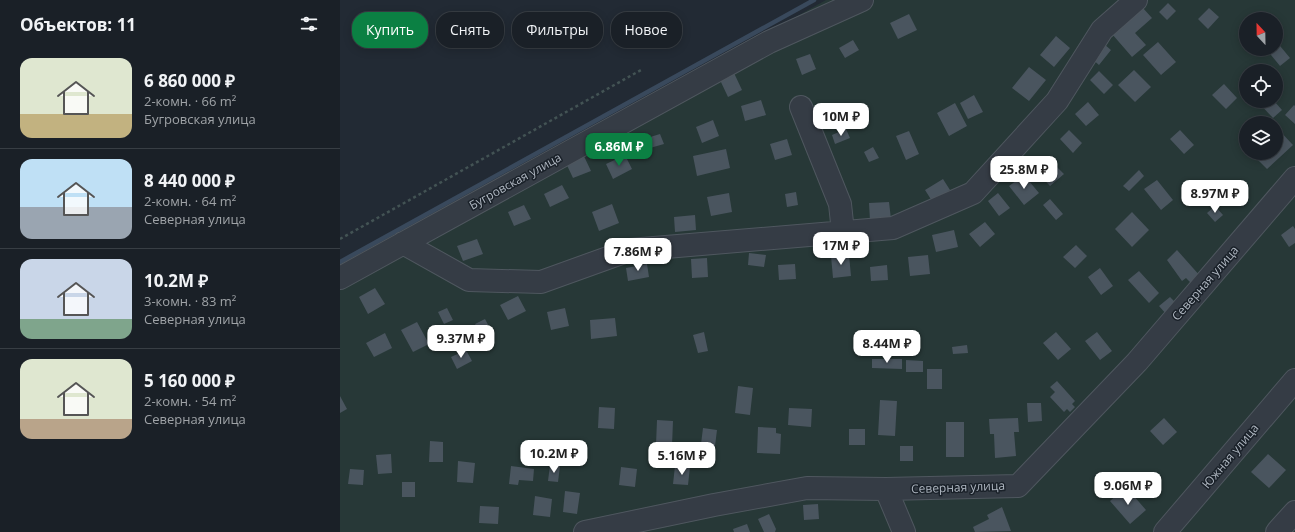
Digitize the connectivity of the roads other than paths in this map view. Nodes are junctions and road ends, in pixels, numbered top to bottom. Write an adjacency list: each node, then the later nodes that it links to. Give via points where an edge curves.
1 (862, 0): 6 (street, Бугровская улица, via 769,42)
2 (1136, 0): 5 (street, via 1102,30 1057,101 973,193 893,228)
3 (801, 107): 5 (street, via 840,204)
4 (1295, 178): 9 (street, Северная улица, via 1137,362 1018,486)
5 (843, 232): 6 (street, via 630,250 540,282 469,280)
6 (403, 243): 7 (street, Бугровская улица)
7 (340, 278)
8 (1295, 380): 13 (street, Южная улица)
9 (886, 489): 11 (street, Северная улица, via 807,488); 12 (street)
10 (1295, 512): 14 (street)
11 (585, 532)
12 (904, 532)
13 (1165, 532)
14 (1277, 532)

